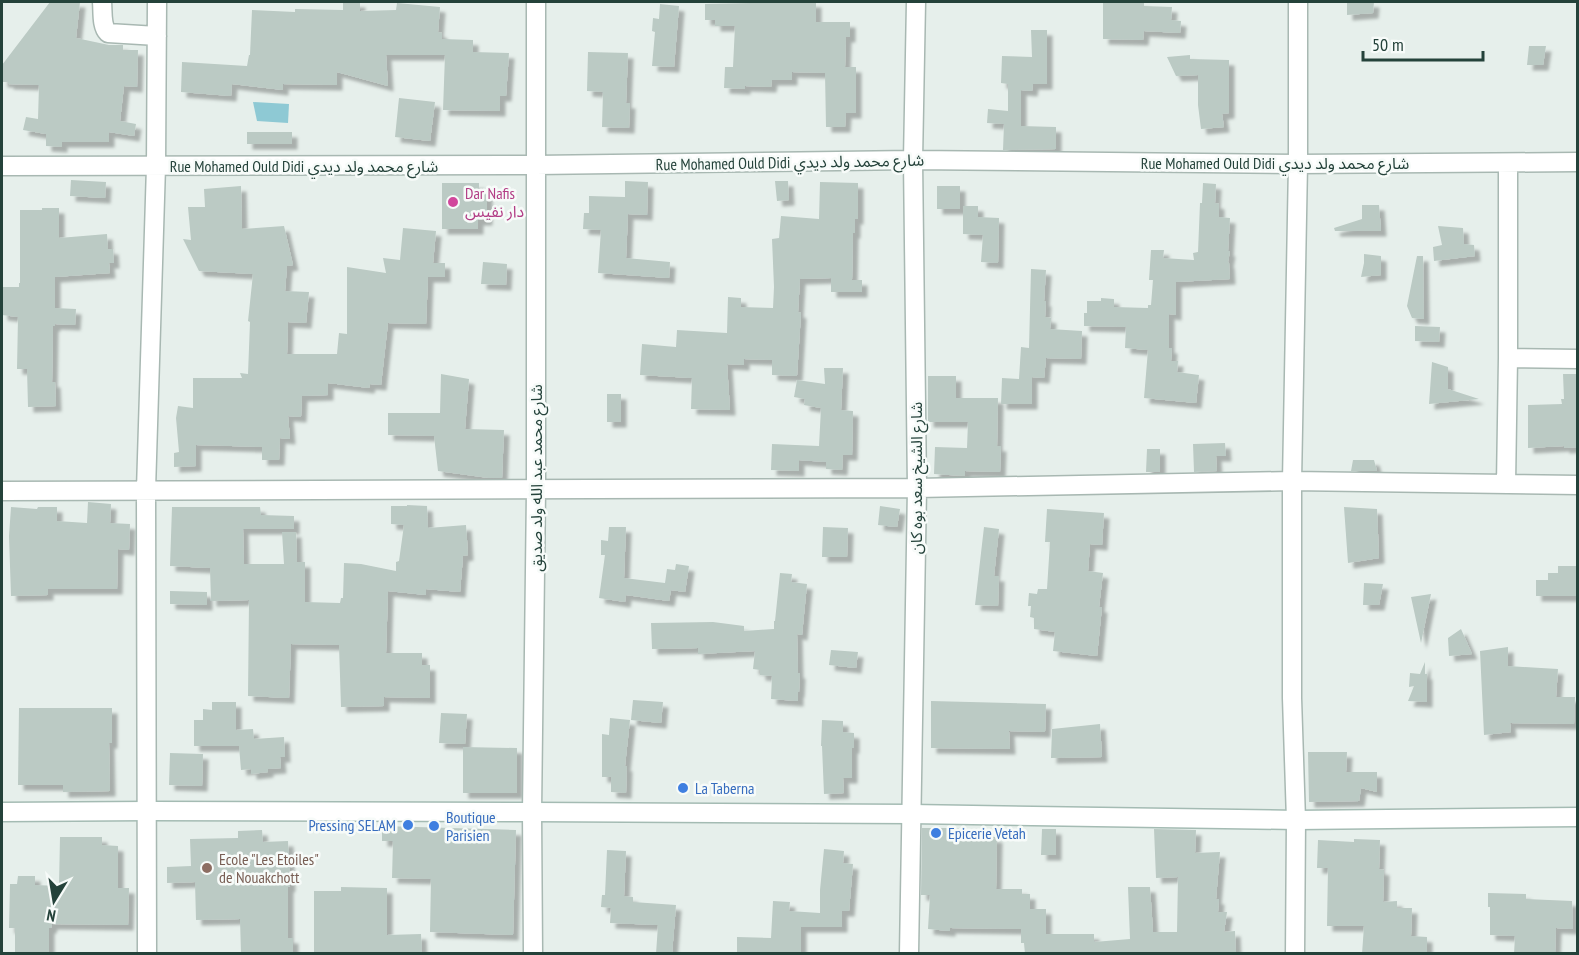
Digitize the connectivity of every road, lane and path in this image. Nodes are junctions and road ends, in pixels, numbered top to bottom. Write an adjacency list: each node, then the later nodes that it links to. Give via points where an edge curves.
1 (102, 2): 6 (street, via 108,33)
2 (157, 2): 6 (street)
3 (536, 2): 11 (street, شارع محمد عبد الله ولد صديق)
4 (916, 2): 7 (street, شارع الشيخ سعد بوه كان)
5 (1298, 2): 10 (street)
6 (157, 36): 13 (street)
7 (913, 160): 10 (street, Rue Mohamed Ould Didi شارع محمد ولد ديدي); 11 (street, Rue Mohamed Ould Didi شارع محمد ولد ديدي); 19 (street, شارع الشيخ سعد بوه كان)
8 (1578, 162): 9 (street, Rue Mohamed Ould Didi شارع محمد ولد ديدي)
9 (1508, 163): 10 (street, Rue Mohamed Ould Didi شارع محمد ولد ديدي); 14 (street)
10 (1298, 164): 16 (street)
11 (536, 165): 13 (street, Rue Mohamed Ould Didi شارع محمد ولد ديدي); 21 (street, شارع محمد عبد الله ولد صديق)
12 (2, 166): 13 (street, Rue Mohamed Ould Didi شارع محمد ولد ديدي)
13 (156, 166): 20 (street)
14 (1508, 358): 15 (street); 17 (street)
15 (1578, 359)
16 (1292, 481): 17 (street); 19 (street); 28 (street)
17 (1506, 484): 18 (street)
18 (1578, 485)
19 (917, 488): 21 (street); 26 (street, شارع الشيخ سعد بوه كان)
20 (146, 490): 21 (street); 22 (street); 23 (street)
21 (536, 490): 25 (street, شارع محمد عبد الله ولد صديق)
22 (2, 491)
23 (147, 811): 24 (street); 25 (street); 29 (street)
24 (2, 812)
25 (532, 812): 26 (street); 30 (street, شارع محمد عبد الله ولد صديق)
26 (911, 814): 28 (street); 31 (street, شارع الشيخ سعد بوه كان)
27 (1578, 817): 28 (street)
28 (1296, 820): 32 (street)
29 (147, 954)
30 (533, 954)
31 (909, 954)
32 (1295, 954)

